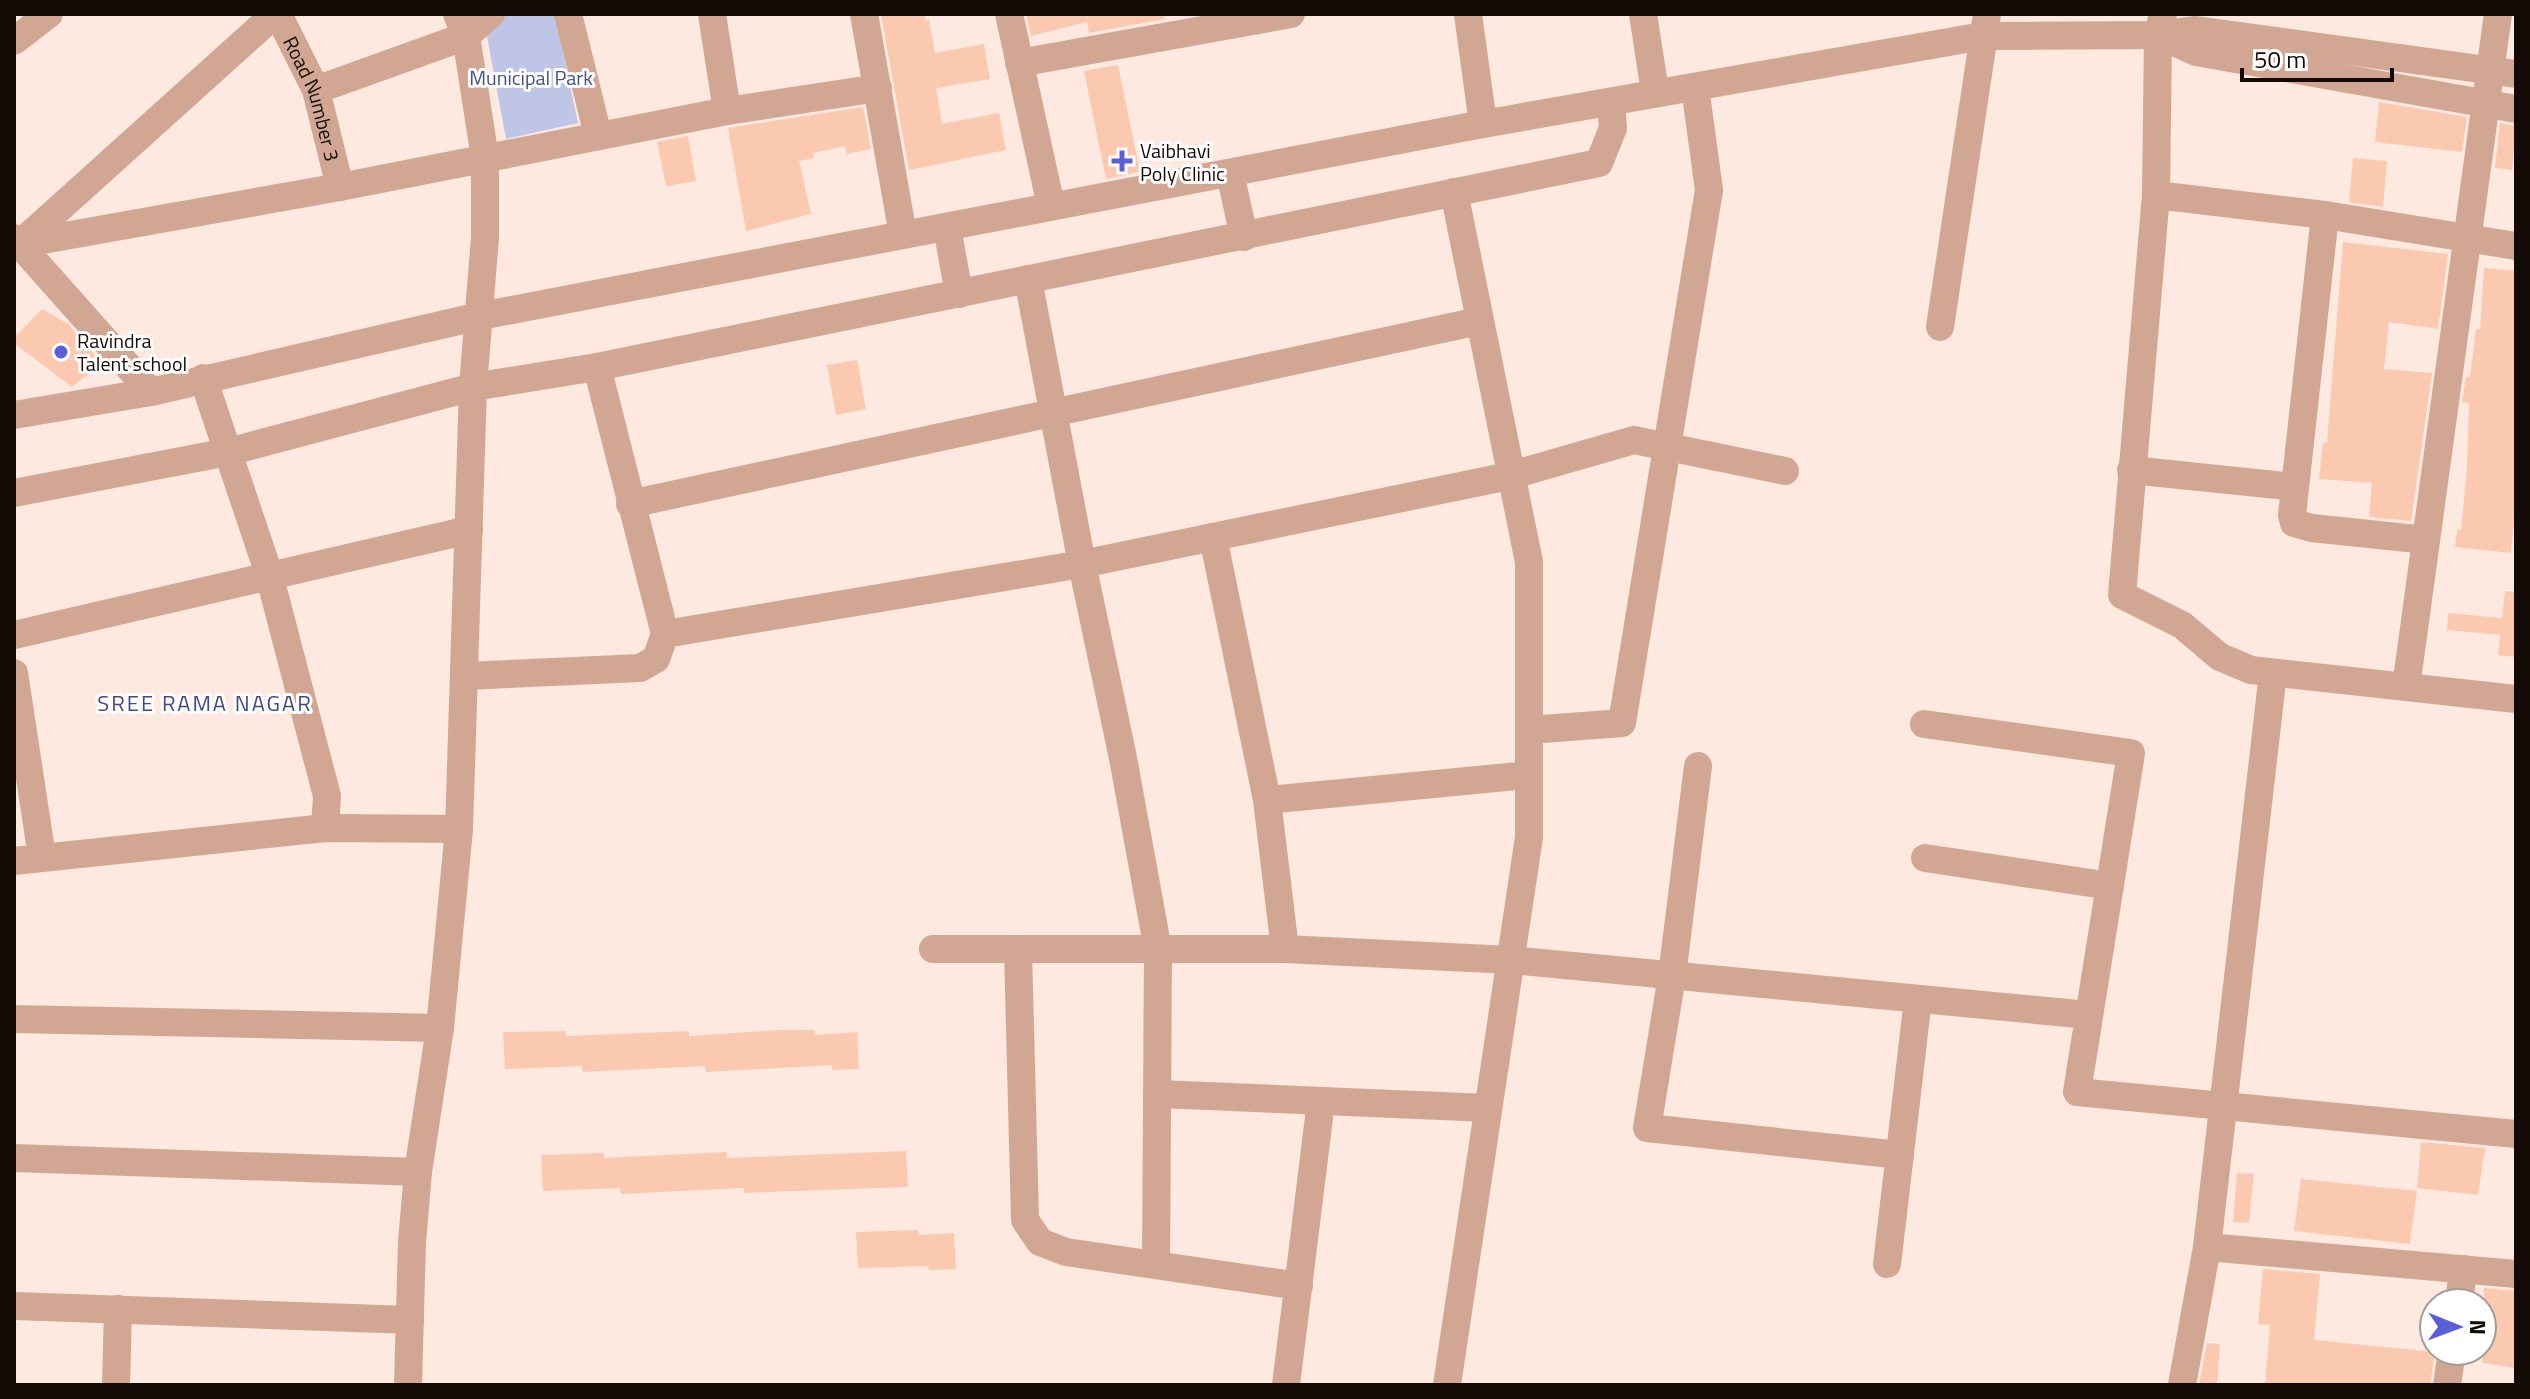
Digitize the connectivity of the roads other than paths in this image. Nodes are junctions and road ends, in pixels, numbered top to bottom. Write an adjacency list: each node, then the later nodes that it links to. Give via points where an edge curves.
1 (49, 14): 16 (street)
2 (276, 14): 21 (street, Road Number 3); 40 (street)
3 (491, 14): 13 (street)
4 (568, 14): 28 (street)
5 (712, 14): 26 (street)
6 (864, 14): 20 (street)
7 (1009, 14): 17 (street)
8 (1291, 14): 15 (street)
9 (1468, 14): 27 (street)
10 (1643, 14): 22 (street)
11 (2498, 14): 18 (street)
12 (2160, 24): 14 (street); 18 (street); 24 (street, via 2196,52); 33 (street)
13 (461, 25): 21 (street); 29 (street)
14 (1985, 25): 19 (street); 46 (street)
15 (1157, 26): 17 (street)
16 (14, 41)
17 (1019, 63): 34 (street)
18 (2503, 71): 24 (street)
19 (1695, 87): 22 (street); 53 (street, via 1709,190)
20 (878, 88): 26 (street); 37 (street)
21 (316, 90): 31 (street, Road Number 3)
22 (1655, 92): 23 (street)
23 (1611, 102): 27 (street); 32 (street, via 1613,128 1599,163)
24 (2485, 103): 25 (street); 39 (street)
25 (2516, 109)
26 (727, 111): 28 (street)
27 (1483, 124): 30 (street)
28 (598, 135): 29 (street)
29 (485, 158): 31 (street); 44 (street)
30 (1230, 173): 34 (street); 38 (street)
31 (340, 187): 40 (street)
32 (1454, 192): 38 (street); 45 (street)
33 (2156, 195): 35 (street); 55 (street)
34 (1051, 206): 36 (street)
35 (2325, 215): 39 (street); 58 (street)
36 (947, 227): 37 (street); 43 (street)
37 (903, 235): 44 (street)
38 (1244, 237): 42 (street)
39 (2466, 237): 41 (street); 63 (street)
40 (17, 241): 50 (street)
41 (2516, 246)
42 (1028, 279): 43 (street); 52 (street)
43 (959, 294): 47 (street)
44 (480, 316): 48 (street); 49 (street)
45 (1479, 321): 52 (street); 57 (street)
46 (1940, 327)
47 (597, 367): 49 (street); 60 (street)
48 (203, 378): 50 (street); 54 (street)
49 (473, 387): 54 (street); 61 (street)
50 (151, 392): 51 (street)
51 (14, 415)
52 (1052, 415): 60 (street); 64 (street)
53 (1670, 447): 56 (street); 57 (street, via 1634,440); 74 (street, via 1622,723)
54 (228, 452): 59 (street); 65 (street)
55 (2131, 470): 58 (street); 69 (street, via 2122,595 2182,625 2232,664)
56 (1785, 471)
57 (1509, 476): 62 (street); 74 (street, via 1529,562)
58 (2295, 487): 63 (street, via 2292,515 2299,526)
59 (14, 493)
60 (630, 504): 66 (street)
61 (469, 530): 65 (street); 70 (street)
62 (1213, 537): 64 (street); 77 (street)
63 (2426, 540): 71 (street)
64 (1082, 564): 66 (street); 87 (street)
65 (269, 574): 67 (street); 78 (street, via 327,796)
66 (665, 634): 70 (street, via 656,659 640,668)
67 (14, 635)
68 (14, 673): 80 (street)
69 (2273, 673): 71 (street); 97 (street)
70 (464, 676): 79 (street)
71 (2406, 687): 72 (street)
72 (2516, 699)
73 (1924, 724): 83 (street, via 2131,753)
74 (1529, 730): 76 (street)
75 (1698, 766): 89 (street)
76 (1529, 775): 77 (street); 88 (street, via 1529,837)
77 (1267, 800): 85 (street)
78 (325, 828): 79 (street); 80 (street)
79 (459, 829): 93 (street)
80 (42, 857): 82 (street)
81 (1925, 858): 83 (street)
82 (14, 861)
83 (2110, 886): 91 (street)
84 (933, 949): 86 (street)
85 (1285, 949): 87 (street); 88 (street)
86 (1018, 950): 87 (street); 103 (street, via 1025,1220 1040,1242 1066,1252)
87 (1158, 950): 94 (street)
88 (1511, 960): 89 (street); 96 (street)
89 (1672, 976): 90 (street); 99 (street, via 1647,1128)
90 (1918, 999): 91 (street); 99 (street)
91 (2089, 1015): 97 (street, via 2077,1092)
92 (14, 1019): 93 (street)
93 (440, 1028): 101 (street)
94 (1159, 1094): 95 (street); 103 (street)
95 (1321, 1101): 96 (street); 107 (street)
96 (1488, 1108): 115 (street)
97 (2222, 1108): 98 (street); 102 (street)
98 (2516, 1134)
99 (1900, 1155): 104 (street)
100 (14, 1158): 101 (street)
101 (418, 1172): 111 (street)
102 (2207, 1247): 105 (street); 116 (street)
103 (1156, 1264): 107 (street)
104 (1887, 1264)
105 (2463, 1269): 106 (street); 108 (street)
106 (2516, 1274)
107 (1299, 1286): 114 (street)
108 (2461, 1287)
109 (14, 1306): 110 (street)
110 (118, 1309): 111 (street); 112 (street)
111 (410, 1320): 113 (street)
112 (116, 1385)
113 (408, 1385)
114 (1286, 1385)
115 (1447, 1385)
116 (2182, 1385)

